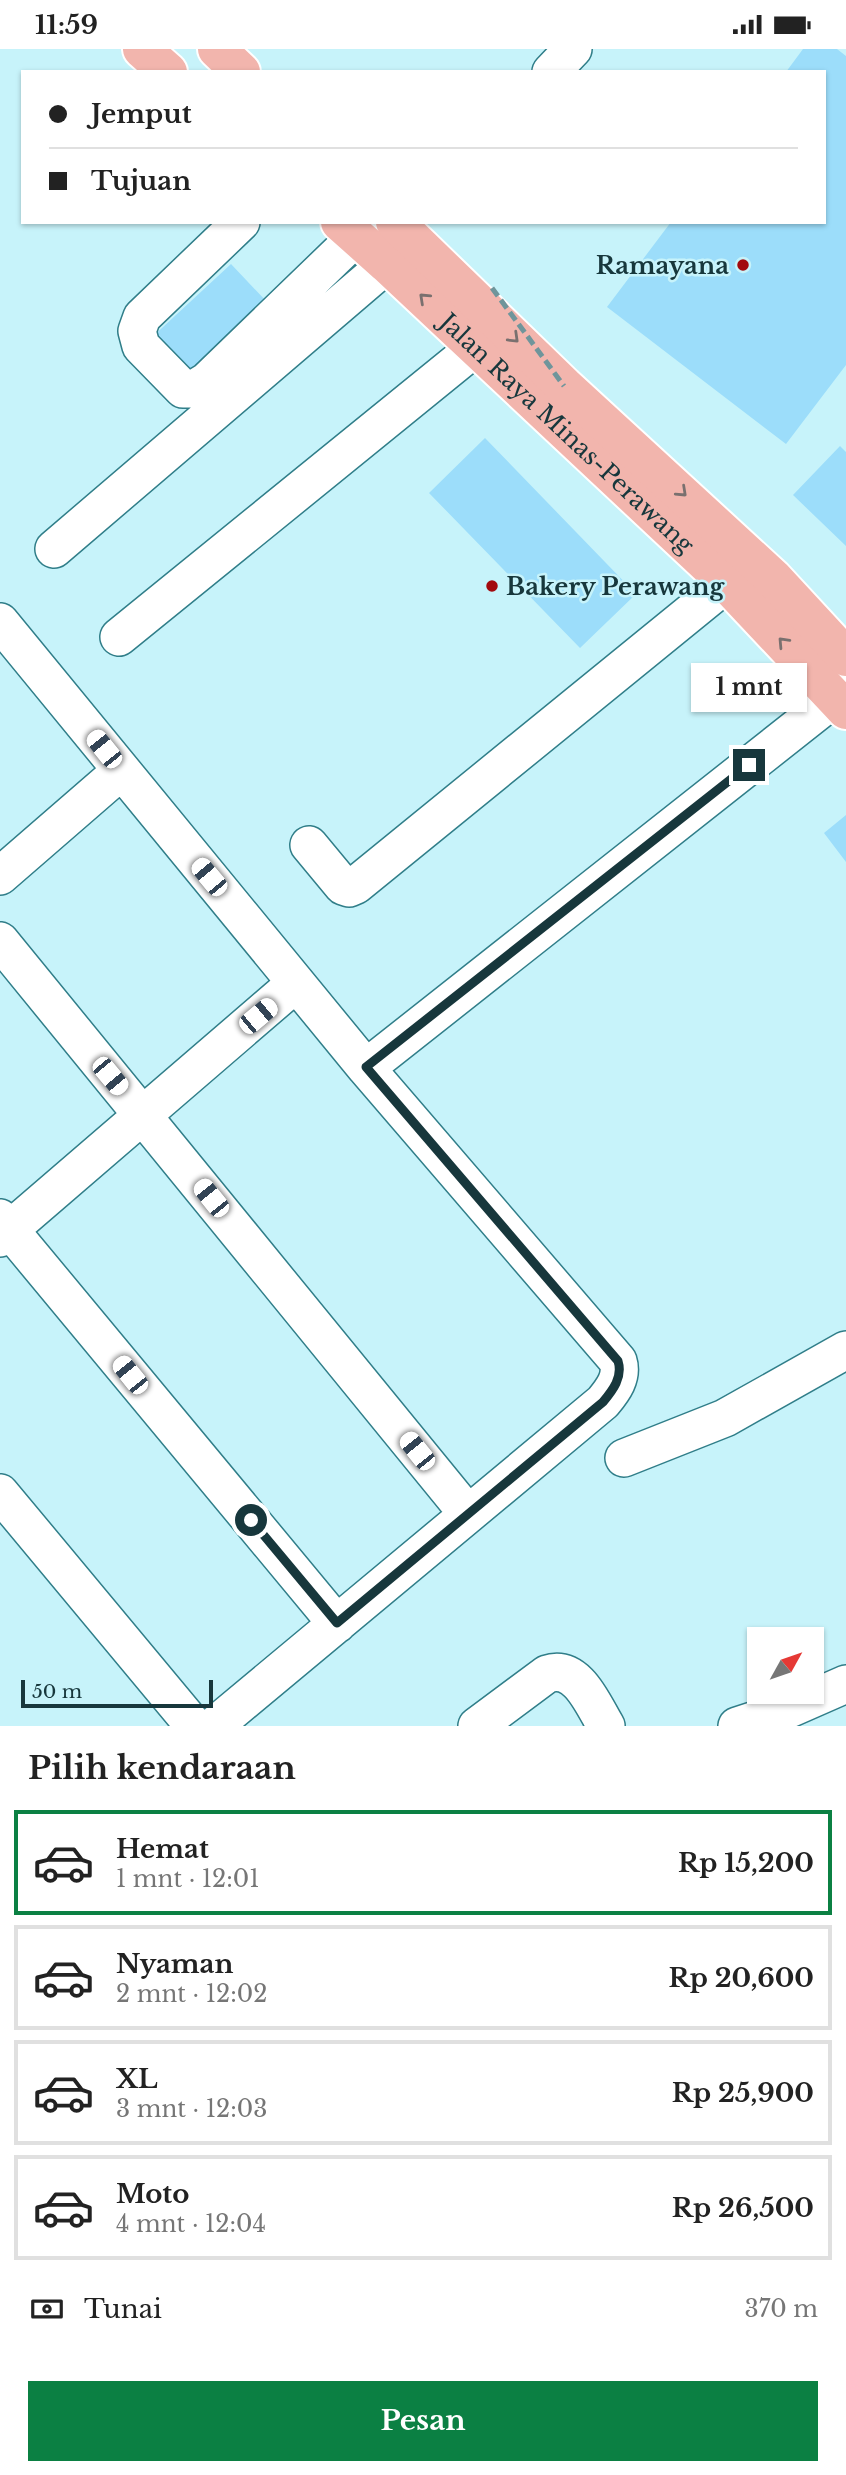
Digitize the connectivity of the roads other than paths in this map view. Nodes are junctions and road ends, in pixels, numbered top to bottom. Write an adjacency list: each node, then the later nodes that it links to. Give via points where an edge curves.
1 (142, 49): 4 (main road)
2 (217, 49): 5 (main road)
3 (573, 49): 6 (street)
4 (165, 70)
5 (239, 70)
6 (553, 70)
7 (239, 224): 9 (street, via 142,317 137,331 141,346 183,389 207,381)
8 (397, 224): 16 (main road, Jalan Raya Minas-Perawang, one-way to 16, via 773,578)
9 (348, 229): 10 (main road, Jalan Raya Minas-Perawang)
10 (387, 264): 11 (main road, Jalan Raya Minas-Perawang, one-way to 10); 12 (street)
11 (476, 348): 13 (main road, Jalan Raya Minas-Perawang); 15 (street)
12 (54, 549)
13 (727, 583): 17 (main road, Jalan Raya Minas-Perawang, one-way to 13); 19 (street, via 356,885 343,886)
14 (0, 622): 18 (street)
15 (119, 638)
16 (846, 657)
17 (842, 699): 23 (street)
18 (121, 771): 20 (street); 22 (street)
19 (309, 845)
20 (0, 876)
21 (0, 941): 24 (street)
22 (296, 983): 23 (street); 24 (street)
23 (366, 1067): 29 (street, via 620,1367 614,1389 603,1402)
24 (142, 1114): 25 (street); 29 (street)
25 (3, 1229): 30 (street)
26 (846, 1350): 27 (street, via 725,1418)
27 (624, 1458)
28 (0, 1493): 32 (street)
29 (468, 1514): 30 (street)
30 (337, 1623): 33 (street)
31 (846, 1683): 36 (street)
32 (194, 1726)
33 (214, 1726)
34 (477, 1726): 35 (street, via 557,1671 580,1684)
35 (606, 1726)
36 (737, 1726)

